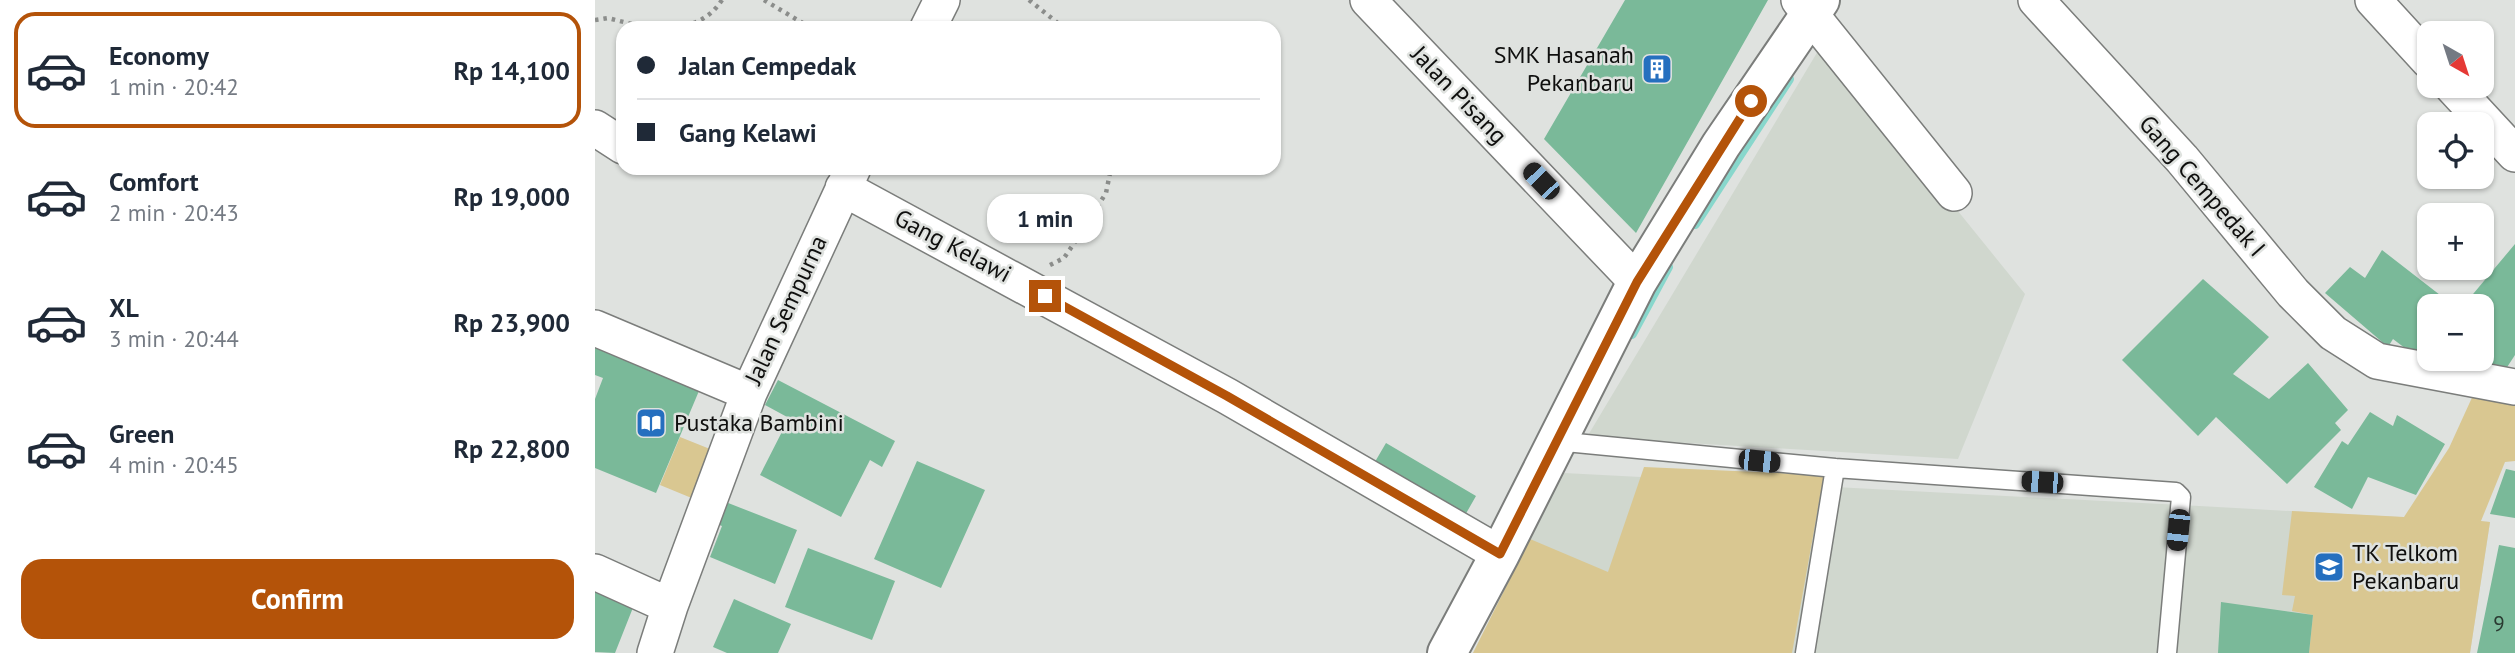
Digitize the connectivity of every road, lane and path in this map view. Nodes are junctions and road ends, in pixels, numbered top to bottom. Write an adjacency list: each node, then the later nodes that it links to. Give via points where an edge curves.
1 (722, 0): 11 (path)
2 (764, 0): 12 (path)
3 (942, 0): 13 (street)
4 (1029, 0): 14 (path)
5 (1368, 0): 23 (street, Jalan Pisang)
6 (2036, 0): 26 (street, Gang Cempedak I, via 2333,333 2377,361)
7 (2379, 2): 15 (street)
8 (1810, 4): 22 (street); 23 (street)
9 (595, 20): 10 (path)
10 (620, 21)
11 (700, 21)
12 (799, 21)
13 (932, 21)
14 (1056, 21)
15 (2417, 47)
16 (2463, 98): 19 (street)
17 (595, 128): 18 (street)
18 (616, 142)
19 (2515, 154)
20 (1110, 175): 24 (path, via 1106,193 1064,258)
21 (848, 178): 24 (street, Gang Kelawi); 27 (street, Jalan Sempurna)
22 (1954, 193)
23 (1637, 282): 28 (street)
24 (1022, 283): 30 (street, Gang Kelawi)
25 (595, 328): 27 (street)
26 (2515, 387)
27 (749, 393): 32 (street, Jalan Sempurna)
28 (1555, 442): 29 (lane); 30 (street)
29 (1835, 468): 35 (lane); 36 (lane, via 2179,494)
30 (1500, 554): 34 (street)
31 (595, 572): 32 (street)
32 (670, 607): 33 (street, Jalan Sempurna)
33 (655, 653)
34 (1447, 653)
35 (1805, 653)
36 (2167, 653)

